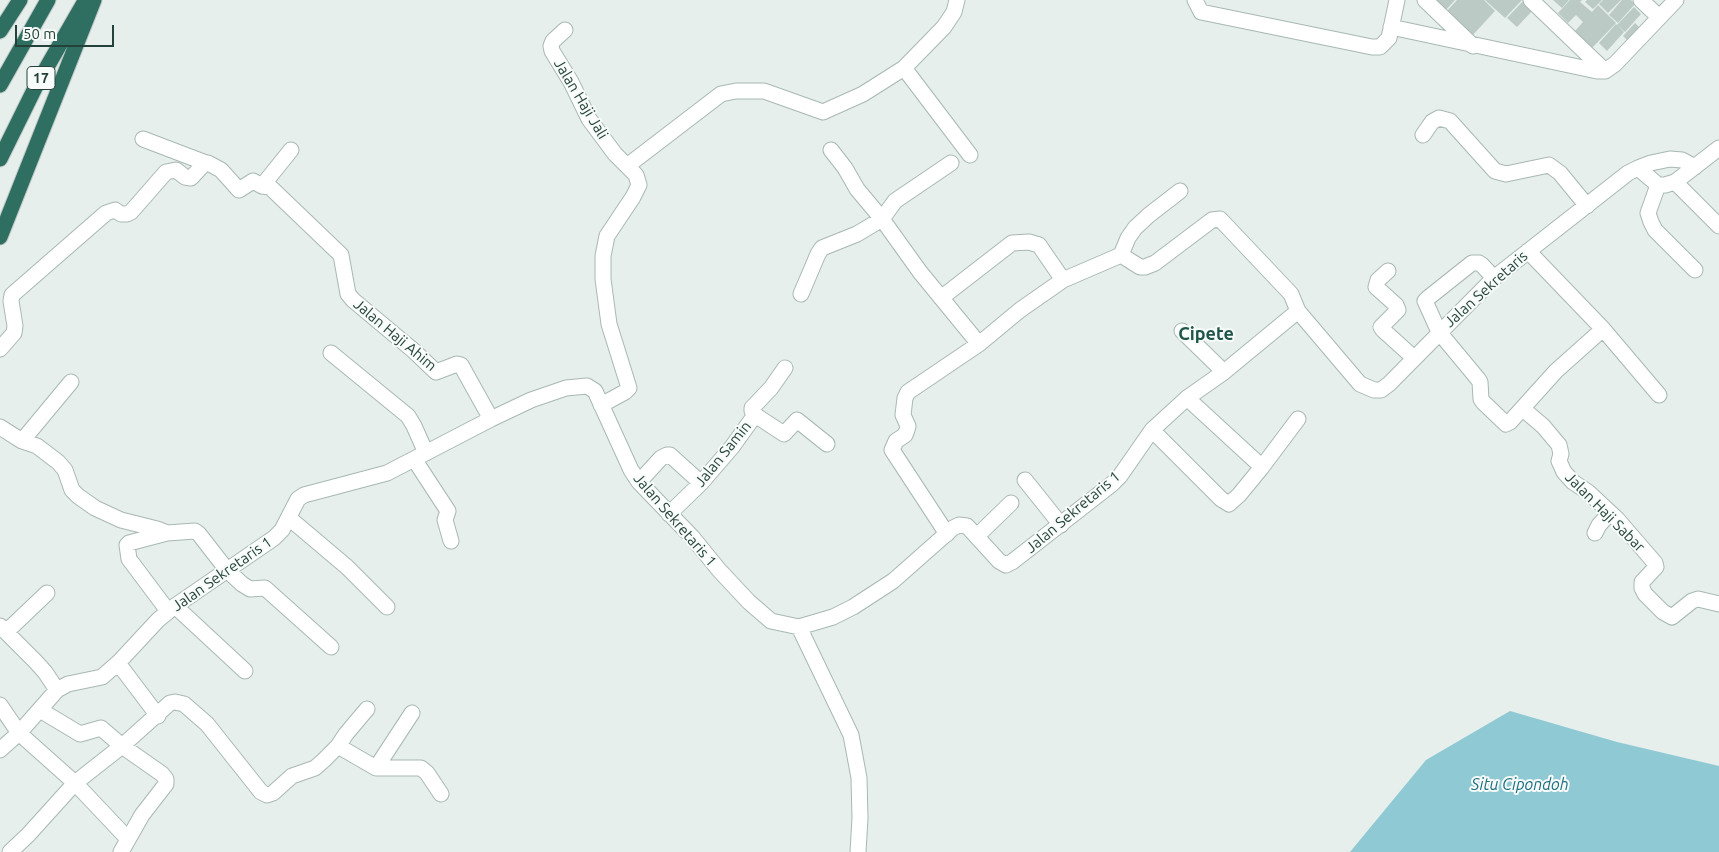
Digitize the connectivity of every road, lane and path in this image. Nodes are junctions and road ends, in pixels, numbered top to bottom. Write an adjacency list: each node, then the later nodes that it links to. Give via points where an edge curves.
1 (20, 0): 15 (highway)
2 (48, 0): 19 (highway, 17)
3 (86, 0): 26 (highway, 17, via 36,86)
4 (94, 0): 39 (highway)
5 (957, 0): 17 (street, via 954,12 944,27)
6 (1195, 0): 13 (street, via 1201,12 1372,47 1385,43)
7 (1397, 0): 13 (street)
8 (1425, 0): 16 (street)
9 (1531, 0): 18 (street)
10 (1641, 0): 12 (street)
11 (1676, 0): 12 (street)
12 (1659, 17): 18 (street)
13 (1392, 27): 16 (street)
14 (565, 30): 29 (street, Jalan Haji Jali, via 553,41 552,51 589,119)
15 (0, 31)
16 (1473, 46): 18 (street, via 1596,72)
17 (904, 68): 25 (street); 29 (street, via 863,94 823,112 764,91 721,94)
18 (1605, 71)
19 (0, 85)
20 (1422, 134): 36 (street, via 1440,118 1450,121 1496,171 1506,174 1549,165 1560,173)
21 (143, 139): 27 (street)
22 (291, 150): 34 (street)
23 (831, 150): 37 (street)
24 (1717, 153): 30 (street)
25 (970, 155)
26 (0, 159)
27 (206, 163): 34 (street, via 221,170 239,190 253,181); 53 (street, via 191,178 176,170 166,172 131,212 121,214 115,210 106,213 12,295 16,326)
28 (951, 163): 37 (street, via 895,201)
29 (627, 166): 61 (street, Jalan Haji Jali, via 636,176 639,187 607,236 602,256 609,324 629,388)
30 (1695, 167): 31 (street, Jalan Sekretaris, via 1682,160 1670,160); 32 (street)
31 (1638, 168): 33 (street); 36 (street, Jalan Sekretaris)
32 (1674, 182): 33 (street); 38 (street)
33 (1658, 185): 42 (street, via 1648,213 1651,222 1663,239)
34 (262, 186): 64 (street, Jalan Haji Ahim, via 270,187 341,255 352,300 436,372 461,365)
35 (1180, 191): 41 (street, via 1136,228)
36 (1587, 206): 40 (street, Jalan Sekretaris)
37 (882, 219): 46 (street, via 857,234 822,248); 47 (street)
38 (1719, 226)
39 (0, 236)
40 (1528, 251): 44 (street, Jalan Sekretaris); 49 (street)
41 (1121, 255): 45 (street); 48 (street, via 1145,267 1212,220 1220,219 1291,294)
42 (1695, 270)
43 (1388, 271): 55 (street, via 1378,280 1376,287 1398,310 1381,327)
44 (1494, 278): 51 (street, Jalan Sekretaris); 51 (street, via 1482,265 1472,263 1428,298 1426,304)
45 (1063, 280): 47 (street, via 1039,245 1012,243); 52 (street)
46 (801, 294)
47 (941, 298): 52 (street)
48 (1298, 311): 55 (street, Jalan Sekretaris, via 1360,384 1367,388 1381,390); 57 (street, Jalan Sekretaris 1)
49 (1603, 329): 59 (street); 62 (street, via 1556,371)
50 (1182, 331): 57 (street)
51 (1439, 332): 55 (street, Jalan Sekretaris); 62 (street, via 1480,382 1482,402 1506,424)
52 (979, 344): 82 (street, via 908,392 903,415 908,430 892,450)
53 (0, 349)
54 (330, 353): 70 (street, via 408,416 414,426)
55 (1414, 358)
56 (785, 368): 63 (street, Jalan Samin, via 772,388 752,408)
57 (1224, 372): 60 (street, Jalan Sekretaris 1)
58 (71, 382): 68 (street)
59 (1659, 396)
60 (1187, 398): 67 (street, Jalan Sekretaris 1); 71 (street)
61 (601, 405): 64 (street, Jalan Sekretaris 1, via 595,391 581,386 531,400); 73 (street, Jalan Sekretaris 1)
62 (1523, 408): 76 (street, Jalan Haji Sabar, via 1559,445 1559,461 1564,472)
63 (755, 415): 69 (street, via 784,434 797,420); 74 (street, Jalan Samin)
64 (491, 419): 70 (street, Jalan Sekretaris 1)
65 (1298, 419): 71 (street)
66 (0, 427): 68 (street)
67 (1152, 430): 71 (street, via 1229,504); 79 (street, Jalan Sekretaris 1, via 1116,480)
68 (22, 440): 80 (street, via 37,446 58,462 65,470 72,490 95,508 121,520)
69 (827, 444)
70 (420, 456): 78 (street, Jalan Sekretaris 1, via 387,473 304,495 298,499); 84 (street, via 448,511 446,520)
71 (1262, 467)
72 (1025, 480): 79 (street)
73 (639, 482): 74 (street, via 667,454); 77 (street, Jalan Sekretaris 1)
74 (701, 483): 77 (street, Jalan Samin)
75 (1010, 503): 83 (street)
76 (1610, 513): 81 (street); 87 (street, Jalan Haji Sabar, via 1655,562 1656,567 1642,582 1642,588 1663,612 1672,618 1698,599)
77 (669, 514): 90 (street, Jalan Sekretaris 1, via 749,602 771,621)
78 (289, 518): 85 (street, Jalan Sekretaris 1, via 274,538); 88 (street, via 347,567)
79 (1060, 525): 83 (street, Jalan Sekretaris 1, via 1006,565)
80 (167, 533): 85 (street, via 198,532); 89 (street, via 127,545 129,559)
81 (1595, 533)
82 (947, 534): 83 (street, Jalan Sekretaris 1, via 963,525); 90 (street, Jalan Sekretaris 1, via 893,581 853,607)
83 (977, 536)
84 (452, 541)
85 (228, 570): 89 (street, Jalan Sekretaris 1); 92 (street, via 245,587 265,588)
86 (47, 593): 91 (street)
87 (1719, 604)
88 (387, 607)
89 (172, 609): 93 (street, Jalan Sekretaris 1); 94 (street)
90 (799, 627): 110 (street, via 851,735 859,778)
91 (3, 629): 95 (street, via 41,667)
92 (331, 647)
93 (118, 663): 95 (street, Jalan Sekretaris 1, via 102,677 68,684); 100 (street)
94 (245, 671)
95 (57, 690): 98 (street, Jalan Sekretaris 1)
96 (0, 705): 101 (street)
97 (367, 709): 103 (street)
98 (40, 710): 101 (street, Jalan Sekretaris 1); 102 (street, via 80,734 101,728)
99 (412, 713): 105 (street)
100 (158, 716): 102 (street); 103 (street, via 170,703 184,704 207,724 261,792 267,795 274,793 292,776 315,768)
101 (19, 732): 104 (street, Jalan Sekretaris 1); 106 (street)
102 (122, 746): 106 (street); 108 (street, via 166,779 166,784)
103 (338, 746): 105 (street)
104 (0, 750)
105 (376, 768): 107 (street, via 420,768)
106 (75, 783): 108 (street); 109 (street)
107 (440, 794)
108 (124, 846)
109 (10, 852)
110 (858, 852)

